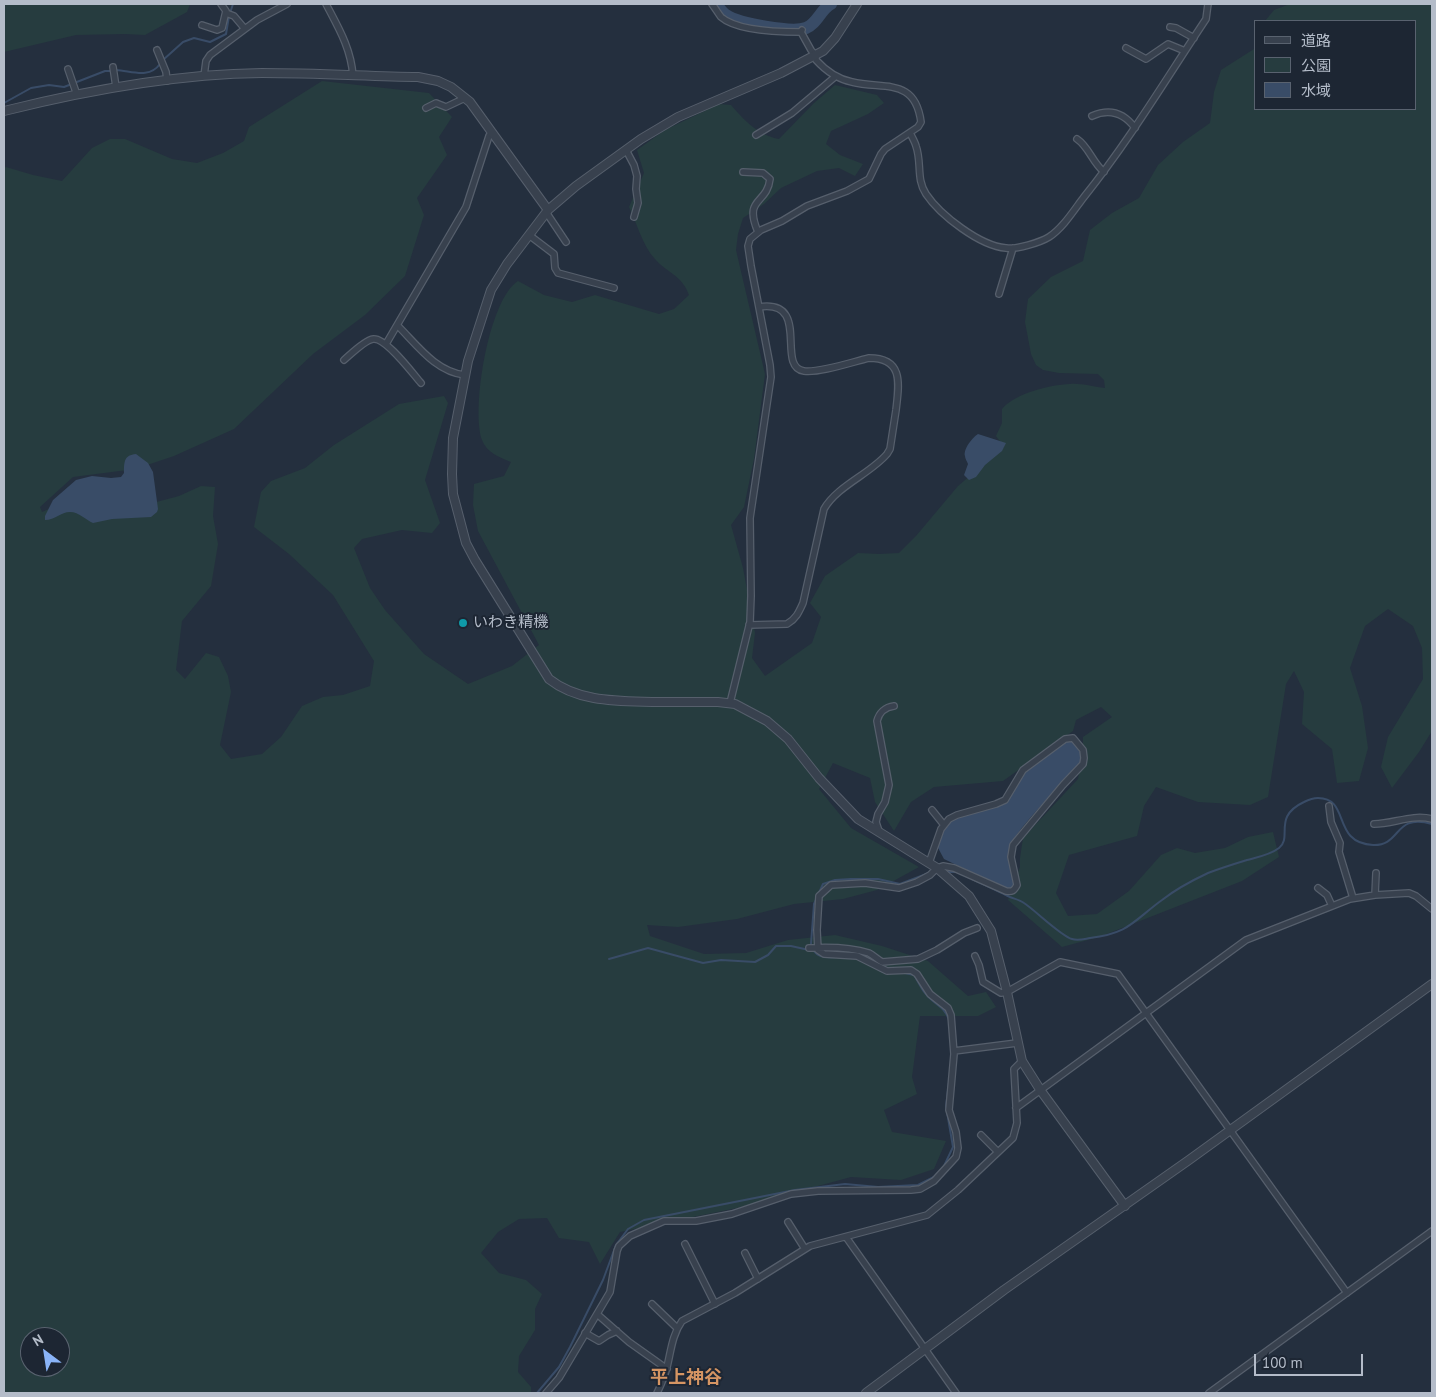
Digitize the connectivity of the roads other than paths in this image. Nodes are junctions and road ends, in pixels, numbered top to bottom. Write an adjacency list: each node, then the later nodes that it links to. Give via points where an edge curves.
1 (220, 4): 7 (street)
2 (287, 4): 10 (street)
3 (326, 4): 19 (street, via 348,48)
4 (712, 4): 15 (street, via 722,17 744,26 802,31)
5 (857, 4): 15 (street, via 830,45)
6 (1208, 4): 11 (street, via 1206,19)
7 (226, 13): 8 (street, via 220,30); 10 (street, via 234,16)
8 (202, 25)
9 (1170, 27): 11 (street)
10 (245, 29): 18 (street, via 210,55)
11 (1194, 38): 14 (street)
12 (1126, 48): 14 (street, via 1146,59 1168,44)
13 (157, 50): 21 (street)
14 (1185, 51): 28 (street)
15 (816, 56): 20 (street, via 824,68); 33 (street, via 678,117)
16 (113, 67): 22 (street)
17 (68, 70): 23 (street)
18 (204, 76): 19 (street, via 262,73); 21 (street)
19 (353, 76): 24 (street, via 418,77 438,81)
20 (836, 76): 30 (street, via 858,83 894,87 910,95 919,108 921,122); 31 (street, via 792,112)
21 (167, 81): 22 (street)
22 (116, 87): 23 (street)
23 (77, 95): 25 (street)
24 (465, 98): 26 (street, via 446,107 436,103); 29 (street)
25 (5, 108)
26 (426, 108)
27 (1092, 116): 28 (street, via 1122,114)
28 (1135, 128): 35 (street)
29 (492, 132): 36 (street); 45 (street, via 466,207)
30 (910, 133): 38 (street, via 885,149 869,179); 41 (street, via 916,146 920,181 934,204 972,234 1004,248)
31 (756, 134)
32 (1077, 139): 35 (street)
33 (626, 150): 36 (street); 37 (street, via 637,176 638,203)
34 (743, 172): 38 (street, via 763,173 770,180 770,185 753,208)
35 (1104, 172): 41 (street, via 1051,236)
36 (547, 211): 39 (street); 40 (street)
37 (634, 217)
38 (758, 232): 44 (street, via 748,246)
39 (529, 235): 42 (street, via 554,254 558,273); 48 (street, via 491,290)
40 (566, 242)
41 (1013, 248): 43 (street)
42 (614, 288)
43 (999, 294)
44 (759, 308): 50 (street, via 771,377 750,518); 50 (street, via 777,307 784,311 793,360 800,370 818,370 876,358 889,362 898,374 899,386 887,454 836,495 824,509 798,614 787,624)
45 (398, 326): 46 (street); 48 (street, via 435,362 452,373)
46 (386, 344): 47 (street, via 372,338); 49 (street)
47 (344, 360)
48 (465, 375): 51 (street, via 452,453 457,512 475,560 549,679 570,692 614,701)
49 (421, 383)
50 (749, 625): 51 (street)
51 (730, 703): 58 (street, via 759,716 777,729 842,804)
52 (894, 706): 58 (street, via 883,711 878,721 889,785 876,822)
53 (1329, 806): 64 (street)
54 (932, 810): 57 (street)
55 (1432, 819): 56 (street, via 1410,817)
56 (1374, 824)
57 (944, 825): 59 (street); 60 (street, via 957,815 1004,800 1023,770 1066,739 1073,738 1083,750 1083,764 1013,844 1011,856 1018,885 1015,890 1006,891 954,868)
58 (879, 831): 59 (street)
59 (929, 863): 60 (street)
60 (937, 868): 69 (street, via 930,875 899,888 866,883 836,884 826,888 818,902); 72 (street, via 969,896 991,931)
61 (1376, 873): 63 (street)
62 (1318, 888): 65 (street, via 1327,895)
63 (1375, 895): 64 (street); 66 (street, via 1409,893)
64 (1353, 898): 65 (street)
65 (1332, 906): 73 (street, via 1246,940)
66 (1432, 909)
67 (977, 928): 69 (street, via 914,960 882,962 872,954 855,950)
68 (809, 948): 69 (street)
69 (817, 948): 75 (street, via 824,954 858,956 887,971 911,970 917,974 930,994 948,1008)
70 (975, 956): 72 (street, via 983,982 1001,994)
71 (1432, 984): 79 (street)
72 (1007, 992): 73 (street, via 1055,963 1065,962 1116,972); 74 (street)
73 (1146, 1014): 77 (street); 79 (street)
74 (1017, 1043): 75 (street); 76 (street)
75 (954, 1051): 93 (street, via 949,1110 958,1148 956,1158 934,1181 911,1190 791,1194 726,1215 696,1221 664,1220 630,1236 619,1246 610,1292)
76 (1022, 1061): 77 (street); 78 (street, via 1014,1069)
77 (1041, 1091): 78 (street); 82 (street)
78 (1016, 1108): 81 (street, via 1016,1130)
79 (1230, 1130): 82 (street); 90 (street)
80 (981, 1135): 81 (street)
81 (998, 1152): 85 (street, via 927,1214)
82 (1124, 1206): 97 (street)
83 (788, 1222): 87 (street)
84 (1432, 1231): 90 (street)
85 (846, 1237): 87 (street); 97 (street)
86 (685, 1244): 92 (street)
87 (805, 1249): 89 (street)
88 (745, 1252): 89 (street)
89 (758, 1279): 92 (street)
90 (1348, 1293): 103 (street)
91 (652, 1304): 94 (street)
92 (715, 1304): 94 (street, via 682,1321)
93 (597, 1314): 95 (street); 96 (street)
94 (677, 1328): 98 (street)
95 (617, 1332): 96 (street, via 598,1341); 98 (street)
96 (585, 1333): 99 (street)
97 (925, 1350): 101 (street); 102 (street)
98 (667, 1369): 100 (street)
99 (550, 1392)
100 (657, 1393)
101 (866, 1393)
102 (956, 1393)
103 (1209, 1393)

